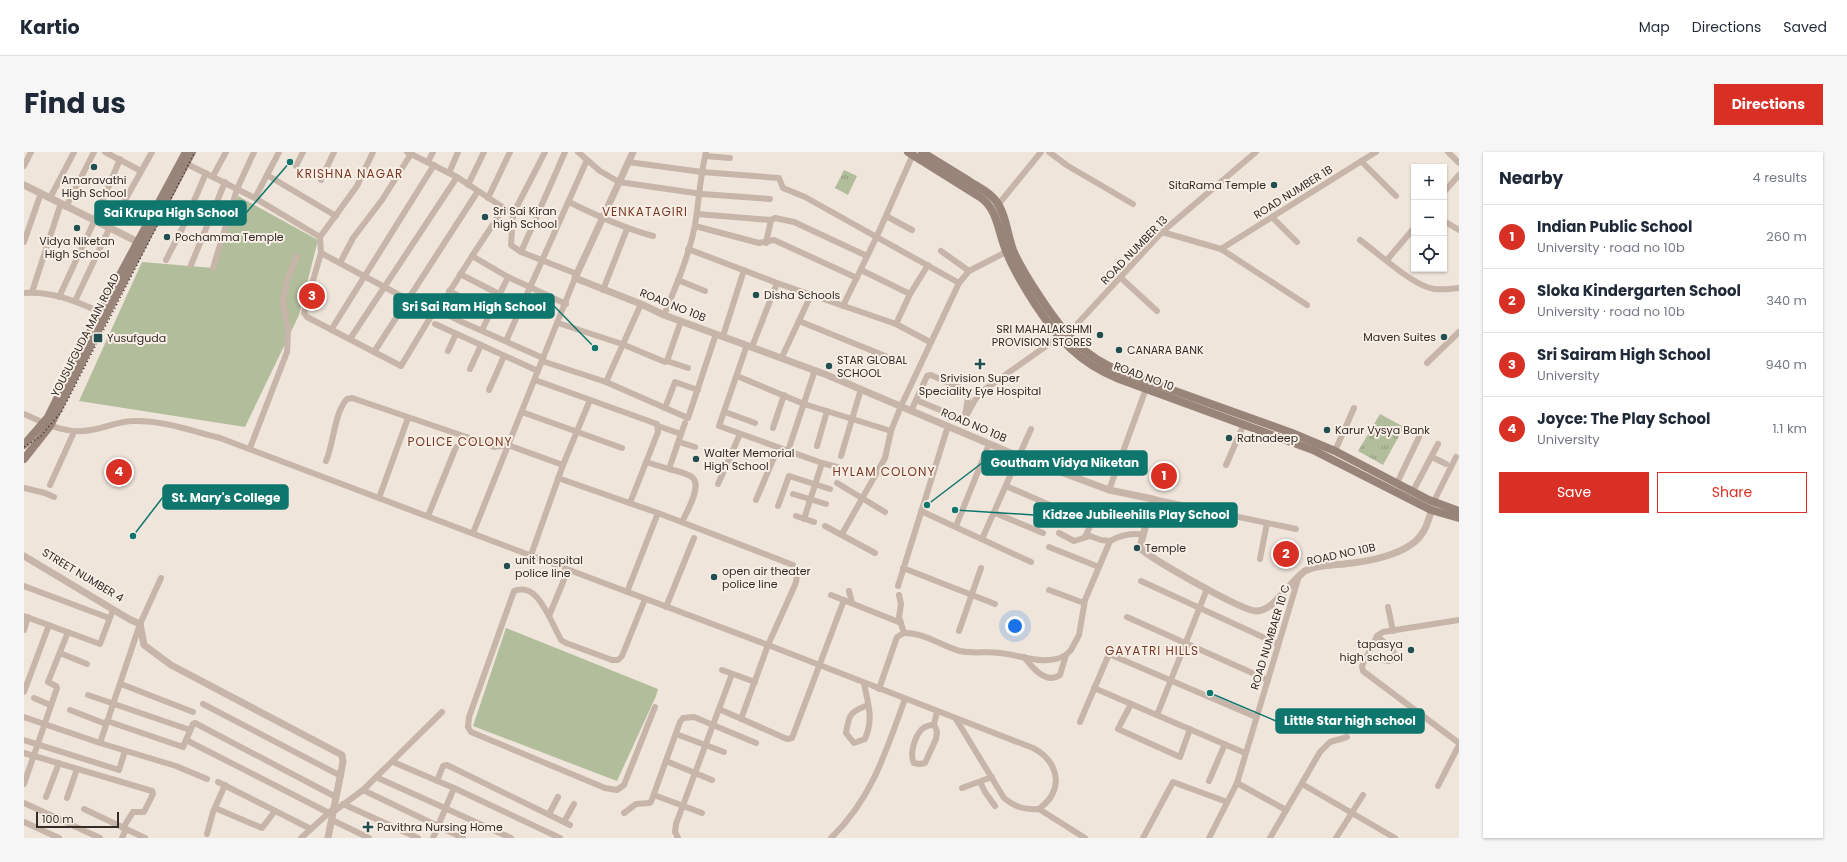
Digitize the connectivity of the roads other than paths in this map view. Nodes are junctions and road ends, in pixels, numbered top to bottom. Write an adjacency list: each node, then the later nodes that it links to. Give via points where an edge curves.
1 (31, 152): 39 (street)
2 (74, 152): 60 (street)
3 (94, 152): 66 (street)
4 (105, 152): 32 (street)
5 (152, 152): 41 (street)
6 (186, 152): 91 (main road, YOUSUFGUDA MAIN ROAD)
7 (192, 152): 38 (main road, YOUSUFGUDA MAIN ROAD)
8 (226, 152): 47 (street)
9 (254, 152): 54 (street)
10 (279, 152): 45 (street)
11 (304, 152): 40 (street)
12 (334, 152): 49 (street)
13 (373, 152): 71 (street, via 357,186)
14 (433, 152): 36 (street)
15 (458, 152): 42 (street)
16 (484, 152): 53 (street)
17 (510, 152): 62 (street)
18 (545, 152): 69 (street)
19 (565, 152): 95 (street)
20 (578, 152): 33 (street)
21 (633, 152): 35 (street)
22 (922, 152): 67 (main road, ROAD NO 10, via 992,196)
23 (1041, 152): 67 (street)
24 (1049, 152): 65 (street)
25 (1256, 152): 83 (street, ROAD NUMBER 13)
26 (1376, 152): 34 (street, ROAD NUMBER 1B)
27 (1448, 152): 37 (street)
28 (409, 153): 36 (street); 105 (street, via 382,200 353,238)
29 (911, 153): 72 (street); 97 (main road, ROAD NO 10, via 990,205)
30 (706, 154): 31 (street); 43 (street)
31 (730, 158)
32 (120, 159): 41 (street); 75 (street)
33 (587, 160): 51 (street); 64 (street)
34 (1361, 161): 59 (street); 73 (street, ROAD NUMBER 1B)
35 (628, 162): 43 (street); 51 (street)
36 (431, 163): 42 (street); 113 (street)
37 (1459, 163)
38 (186, 164): 44 (street); 91 (main road, YOUSUFGUDA MAIN ROAD)
39 (24, 166)
40 (296, 166)
41 (141, 171): 79 (street)
42 (449, 172): 48 (street)
43 (702, 172): 58 (street); 86 (street, via 779,178 783,188)
44 (206, 173): 47 (street); 102 (street)
45 (267, 175): 61 (street); 71 (street)
46 (1459, 175): 55 (street)
47 (212, 176): 50 (street)
48 (457, 177): 53 (street); 121 (street)
49 (321, 180)
50 (225, 182): 54 (street); 106 (street)
51 (619, 182): 58 (street); 74 (street)
52 (24, 185): 57 (street)
53 (468, 185): 56 (street)
54 (237, 188): 61 (street); 108 (street)
55 (1447, 189)
56 (478, 191): 62 (street); 134 (street)
57 (41, 193): 60 (street); 89 (street)
58 (698, 193): 63 (street); 70 (street)
59 (1396, 196)
60 (50, 198): 66 (street)
61 (255, 198): 87 (street)
62 (488, 198): 68 (street)
63 (770, 198)
64 (569, 202): 74 (street); 104 (street)
65 (1133, 204)
66 (64, 205): 75 (street); 127 (street)
67 (998, 205): 154 (main road, ROAD NO 10, via 1013,250)
68 (504, 208): 69 (street); 100 (street)
69 (513, 214): 95 (street, via 511,245)
70 (696, 214): 76 (street); 78 (street)
71 (336, 216): 87 (street)
72 (886, 216): 81 (street); 86 (street)
73 (1272, 217): 90 (street); 94 (street, ROAD NUMBER 1B)
74 (603, 219): 80 (street); 114 (street)
75 (94, 220): 79 (street); 132 (street)
76 (771, 220): 92 (street); 101 (street, via 778,218 794,222)
77 (1447, 223): 82 (street)
78 (695, 226): 92 (street); 93 (street)
79 (110, 227): 91 (street); 133 (street)
80 (627, 229): 85 (street); 124 (street)
81 (912, 230)
82 (1459, 230)
83 (1162, 232): 94 (street); 116 (street, ROAD NUMBER 13)
84 (1411, 232): 103 (street)
85 (653, 236)
86 (878, 236): 101 (street); 107 (street)
87 (320, 237): 98 (street)
88 (1360, 240): 103 (street)
89 (24, 242)
90 (1297, 242)
91 (141, 243): 140 (main road, YOUSUFGUDA MAIN ROAD); 198 (main road, YOUSUFGUDA MAIN ROAD, via 93,341)
92 (766, 243): 117 (street, via 771,240 777,241)
93 (688, 249): 109 (street); 118 (street)
94 (1221, 249): 137 (street)
95 (522, 252): 104 (street)
96 (941, 252): 111 (street)
97 (1006, 252): 111 (street); 154 (main road, ROAD NO 10, via 1019,279)
98 (321, 253): 105 (street); 149 (street, via 304,313)
99 (297, 256): 219 (street, via 287,280 283,301 288,330 287,352)
100 (472, 256): 112 (street); 115 (street)
101 (867, 256): 110 (street)
102 (166, 260)
103 (1387, 260): 123 (street, via 1410,278 1433,289)
104 (543, 261): 114 (street); 122 (street)
105 (340, 263): 113 (street)
106 (191, 265)
107 (928, 265): 120 (street); 131 (street)
108 (213, 268)
109 (744, 270): 119 (street); 153 (street)
110 (861, 270): 117 (street); 131 (street)
111 (969, 271): 120 (street)
112 (460, 274): 128 (street); 129 (street)
113 (364, 276): 121 (street); 149 (street)
114 (576, 276): 124 (street, ROAD NO 10B); 135 (street)
115 (508, 277): 122 (street); 129 (street)
116 (1120, 277): 139 (street); 154 (street, ROAD NUMBER 13)
117 (856, 278): 138 (street)
118 (678, 280): 125 (street); 143 (street)
119 (777, 283): 130 (street); 160 (street)
120 (959, 283): 157 (street)
121 (384, 288): 134 (street); 155 (street)
122 (530, 288): 135 (street); 156 (street)
123 (1459, 288)
124 (603, 290): 136 (street, ROAD NO 10B)
125 (705, 291)
126 (24, 292): 127 (street)
127 (32, 292): 132 (street)
128 (449, 292): 141 (street); 142 (street)
129 (499, 294): 142 (street)
130 (811, 294): 138 (street); 145 (street)
131 (910, 294): 148 (street)
132 (60, 297): 133 (street)
133 (76, 301): 140 (street)
134 (408, 301): 141 (street); 161 (street)
135 (566, 304): 146 (street)
136 (641, 304): 143 (street, ROAD NO 10B); 158 (street)
137 (1307, 305)
138 (843, 306): 148 (street)
139 (1157, 311)
140 (100, 312): 198 (main road, YOUSUFGUDA MAIN ROAD)
141 (435, 312): 150 (street); 161 (street, via 401,366)
142 (491, 312): 150 (street)
143 (664, 315): 144 (street, ROAD NO 10B)
144 (681, 321): 153 (street, ROAD NO 10B); 167 (street)
145 (799, 322): 164 (street); 165 (street)
146 (558, 323): 158 (street); 166 (street)
147 (435, 324): 152 (street)
148 (896, 324): 157 (street)
149 (331, 330): 155 (street)
150 (482, 330): 156 (street)
151 (1459, 332): 168 (street)
152 (456, 334): 159 (street); 162 (street)
153 (719, 335): 160 (street, ROAD NO 10B); 179 (street)
154 (1063, 336): 176 (main road, ROAD NO 10, via 1106,366); 192 (street, ROAD NUMBER 13, via 981,392)
155 (350, 339): 161 (street)
156 (506, 341): 166 (street)
157 (930, 342): 184 (street)
158 (622, 344): 167 (street); 175 (street)
159 (481, 345): 163 (street); 170 (street)
160 (749, 346): 164 (street, ROAD NO 10B); 173 (street)
161 (374, 352)
162 (448, 352)
163 (504, 356): 172 (street); 178 (street)
164 (782, 357): 171 (street, ROAD NO 10B)
165 (890, 358)
166 (543, 359): 172 (street); 175 (street)
167 (667, 361): 169 (street)
168 (1427, 363)
169 (688, 368)
170 (470, 369)
171 (815, 370): 177 (street, ROAD NO 10B); 183 (street)
172 (538, 371): 174 (street)
173 (737, 376): 180 (street); 190 (street)
174 (535, 380): 181 (street); 189 (street)
175 (606, 382): 185 (street)
176 (1148, 386): 197 (main road, ROAD NO 10); 223 (main road, ROAD NO 10, via 1292,433); 246 (street)
177 (861, 389): 184 (street, ROAD NO 10B); 194 (street)
178 (489, 390)
179 (698, 390): 185 (street, via 675,382); 185 (street, via 688,418)
180 (784, 395): 183 (street); 201 (street)
181 (590, 400): 199 (street, via 654,422); 203 (street)
182 (916, 400): 187 (street); 192 (street, via 962,419); 192 (street, via 927,376 931,375 969,392)
183 (804, 404): 188 (street); 222 (street)
184 (901, 406): 187 (street, ROAD NO 10B); 204 (street)
185 (665, 408)
186 (1354, 408): 206 (street)
187 (911, 410): 200 (street, ROAD NO 10B)
188 (827, 411): 194 (street); 216 (street)
189 (522, 412): 203 (street); 215 (street)
190 (725, 412): 196 (street); 209 (street, via 719,426)
191 (24, 414): 198 (street)
192 (966, 417)
193 (408, 418): 215 (street, via 494,446); 229 (street, via 358,399 348,398 343,405); 250 (street)
194 (852, 419): 204 (street); 224 (street)
195 (685, 422): 208 (street)
196 (755, 423)
197 (1244, 424): 234 (street); 257 (main road, ROAD NO 10, via 1313,450)
198 (47, 425): 205 (street); 214 (main road, YOUSUFGUDA MAIN ROAD); 228 (main road, YOUSUFGUDA MAIN ROAD)
199 (658, 426): 208 (street); 230 (street)
200 (948, 426): 212 (street, ROAD NO 10B); 260 (street)
201 (773, 428)
202 (1031, 429): 225 (street)
203 (577, 431): 220 (street); 233 (street)
204 (891, 431): 251 (street, via 885,458)
205 (74, 432): 219 (street, via 134,421 166,425); 242 (street)
206 (1343, 432): 207 (street); 223 (street)
207 (1352, 432)
208 (681, 434): 211 (street)
209 (740, 434): 221 (street); 240 (street)
210 (1420, 434): 239 (street)
211 (679, 442): 218 (street); 236 (street)
212 (989, 444): 225 (street, ROAD NO 10B); 274 (street)
213 (1438, 444): 226 (street)
214 (24, 445)
215 (508, 445): 233 (street); 276 (street)
216 (818, 446)
217 (456, 447): 265 (street)
218 (695, 447)
219 (250, 448): 250 (street)
220 (622, 448)
221 (778, 448): 222 (street); 254 (street)
222 (788, 451): 231 (street)
223 (1335, 451): 239 (main road, ROAD NO 10)
224 (841, 456)
225 (1018, 456): 243 (street); 246 (street, ROAD NO 10B)
226 (1432, 457): 232 (street); 247 (street)
227 (1456, 457): 257 (street)
228 (24, 459)
229 (326, 461)
230 (646, 462): 236 (street); 255 (street)
231 (822, 463): 235 (street); 241 (street)
232 (1446, 464)
233 (563, 465): 237 (street)
234 (1226, 466)
235 (836, 467)
236 (669, 469): 270 (street, via 693,477 696,483 695,493)
237 (558, 478): 255 (street); 288 (street)
238 (837, 483): 251 (street)
239 (1397, 483): 247 (main road, ROAD NO 10)
240 (718, 484)
241 (815, 484): 245 (street); 252 (street); 258 (street, via 789,476)
242 (50, 485)
243 (1006, 486): 259 (street); 264 (street)
244 (24, 488): 249 (street)
245 (830, 489)
246 (1109, 490): 253 (street, ROAD NO 10B)
247 (1413, 491): 257 (main road, ROAD NO 10)
248 (794, 494): 252 (street)
249 (54, 497)
250 (379, 498): 265 (street)
251 (863, 498): 262 (street); 279 (street)
252 (810, 499): 256 (street); 269 (street)
253 (1153, 499): 272 (street); 280 (street, ROAD NO 10B)
254 (756, 500)
255 (630, 503): 263 (street)
256 (826, 504)
257 (1433, 505): 261 (main road, ROAD NO 10); 268 (main road, ROAD NO 10); 296 (street, ROAD NO 10B, via 1423,534 1404,548 1374,560 1313,568)
258 (778, 506)
259 (1059, 509)
260 (921, 511): 274 (street); 293 (street)
261 (1459, 511)
262 (885, 512)
263 (658, 513): 270 (street); 304 (street)
264 (995, 513): 277 (street); 283 (street)
265 (428, 516): 276 (street)
266 (796, 516): 269 (street)
267 (1094, 518): 281 (street)
268 (1459, 518)
269 (804, 519): 271 (street)
270 (682, 522): 333 (street, via 793,565 797,578 795,585)
271 (814, 522)
272 (1267, 523): 275 (street); 290 (street)
273 (825, 526): 279 (street)
274 (956, 526): 283 (street)
275 (1296, 529)
276 (473, 533): 288 (street)
277 (1043, 533)
278 (1059, 533): 281 (street, via 1074,541)
279 (842, 534): 287 (street)
280 (1144, 535): 284 (street, via 1130,534); 301 (street, ROAD NO 10B, via 1142,550)
281 (1085, 537): 284 (street)
282 (694, 538): 313 (street)
283 (982, 539): 291 (street)
284 (1110, 541): 292 (street)
285 (1049, 547): 292 (street)
286 (24, 552): 321 (street, STREET NUMBER 4)
287 (875, 552)
288 (531, 555): 295 (street)
289 (24, 556): 316 (street, STREET NUMBER 4)
290 (1260, 559)
291 (1030, 562)
292 (1099, 567): 311 (street)
293 (903, 568): 300 (street); 305 (street)
294 (980, 568): 305 (street)
295 (568, 570): 304 (street); 317 (street)
296 (1299, 576): 301 (street, ROAD NO 10B, via 1274,602 1256,611); 332 (street, ROAD NUMBAER 10 C)
297 (161, 578): 321 (street)
298 (1141, 581): 314 (street)
299 (24, 586): 320 (street)
300 (898, 586)
301 (1207, 589): 314 (street)
302 (1049, 590): 311 (street)
303 (849, 591): 310 (street)
304 (627, 592): 308 (street)
305 (971, 594): 312 (street); 326 (street)
306 (831, 595): 309 (street)
307 (899, 595): 323 (street)
308 (645, 599): 313 (street); 317 (street, via 622,656 618,660 563,641)
309 (844, 600): 310 (street); 339 (street)
310 (852, 603): 323 (street)
311 (1084, 603): 335 (street, via 1079,635)
312 (995, 604)
313 (666, 607): 333 (street)
314 (1200, 607): 331 (street); 332 (street)
315 (1388, 607): 327 (street)
316 (113, 610): 320 (street); 321 (street, STREET NUMBER 4)
317 (548, 616): 358 (street, via 540,600 534,595 523,590 514,591 469,717 468,727 471,732 605,788 617,790 624,785)
318 (26, 617): 324 (street); 325 (street)
319 (1126, 617): 331 (street)
320 (109, 618): 328 (street, via 100,644)
321 (134, 620): 346 (street); 396 (street, via 144,645 171,665 342,755)
322 (1459, 620): 327 (street)
323 (901, 624): 329 (street)
324 (49, 625): 328 (street); 349 (street)
325 (24, 630)
326 (959, 631)
327 (1392, 631): 330 (street)
328 (68, 632): 334 (street)
329 (904, 633): 336 (street, via 914,634 965,652 999,652); 348 (street, via 897,637)
330 (1377, 636): 337 (street); 337 (street, via 1393,650 1396,655 1394,659 1389,661)
331 (1186, 644): 342 (street); 343 (street)
332 (1278, 644): 342 (street, ROAD NUMBAER 10 C)
333 (768, 645): 339 (street); 344 (street)
334 (60, 653): 338 (street); 356 (street, via 48,682 57,687)
335 (1066, 655): 336 (street, via 1047,661); 336 (street, via 1060,675 1053,679 1034,670)
336 (1024, 657)
337 (1366, 657): 384 (street, via 1362,666 1363,671)
338 (87, 664)
339 (819, 665): 345 (street); 367 (street, via 791,739)
340 (722, 670): 341 (street)
341 (732, 674): 344 (street); 359 (street)
342 (1268, 680): 366 (street, ROAD NUMBAER 10 C)
343 (1171, 681): 347 (street, via 1109,654); 364 (street); 366 (street)
344 (755, 682): 367 (street)
345 (864, 683): 348 (street); 357 (street)
346 (121, 684): 353 (street); 361 (street)
347 (1094, 688): 355 (street); 369 (street)
348 (878, 689): 352 (street)
349 (24, 692)
350 (88, 695): 353 (street)
351 (34, 698): 356 (street)
352 (904, 699): 363 (street); 457 (street, via 870,788 852,815)
353 (114, 703): 370 (street); 375 (street)
354 (202, 704): 396 (street)
355 (1130, 704): 364 (street); 374 (street, via 1118,729 1180,757)
356 (50, 705): 371 (street)
357 (868, 705): 357 (street, via 853,711 849,720 846,733 854,743 865,739 870,717)
358 (654, 707)
359 (719, 709): 367 (street); 372 (street)
360 (70, 710): 370 (street)
361 (193, 712)
362 (442, 712): 392 (street)
363 (937, 712): 368 (street); 373 (street)
364 (1157, 715): 374 (street)
365 (24, 717): 371 (street)
366 (1256, 717): 388 (street, ROAD NUMBAER 10 C)
367 (741, 719)
368 (956, 719): 398 (street); 428 (street, via 1033,748 1049,759 1055,771 1055,786 1049,800)
369 (1080, 722)
370 (106, 723): 379 (street, via 183,747); 380 (street)
371 (44, 724): 380 (street); 382 (street)
372 (713, 724): 376 (street, via 694,717 686,717 681,720); 381 (street); 385 (street)
373 (934, 724): 373 (street, via 937,736 932,751 925,763 914,763 913,751 918,734 923,728)
374 (1190, 729): 383 (street)
375 (190, 730): 379 (street); 416 (street, via 196,723)
376 (676, 734): 385 (street); 391 (street)
377 (1347, 737): 407 (street, via 1335,740 1320,752)
378 (24, 740): 382 (street)
379 (186, 740): 431 (street)
380 (100, 743): 386 (street)
381 (756, 743)
382 (36, 744): 386 (street, via 119,770); 390 (street)
383 (1225, 744): 388 (street); 403 (street)
384 (1459, 744): 409 (street)
385 (705, 745): 387 (street); 395 (street)
386 (125, 751): 399 (street, via 176,766)
387 (724, 752)
388 (1245, 752): 406 (street, ROAD NUMBAER 10 C)
389 (24, 753): 390 (street)
390 (33, 756): 393 (street); 401 (street)
391 (666, 761): 395 (street); 413 (street)
392 (393, 762): 397 (street); 402 (street)
393 (59, 763): 394 (street); 415 (street)
394 (77, 769): 418 (street); 441 (street, via 152,791 153,794 144,812 133,812)
395 (695, 773): 400 (street); 423 (street)
396 (341, 776): 416 (street)
397 (376, 777): 412 (street); 426 (street)
398 (992, 777): 405 (street); 428 (street, via 1004,798 1010,803 1024,809)
399 (207, 779)
400 (712, 780)
401 (24, 781)
402 (437, 781): 410 (street); 434 (street, via 443,766 447,765)
403 (1209, 781)
404 (218, 782): 408 (street)
405 (980, 782): 411 (street); 424 (street)
406 (1237, 783): 419 (street, ROAD NUMBAER 10 C); 429 (street)
407 (1302, 784): 429 (street); 435 (street)
408 (224, 785): 425 (street); 430 (street)
409 (1438, 786)
410 (454, 788): 426 (street); 455 (street)
411 (962, 788)
412 (363, 790): 421 (street); 439 (street)
413 (654, 795): 423 (street); 432 (street, via 649,803 636,804)
414 (1363, 795): 435 (street)
415 (46, 797)
416 (336, 797): 431 (street)
417 (558, 797): 434 (street)
418 (67, 798)
419 (1227, 802): 459 (street, via 1173,782); 460 (street, ROAD NUMBAER 10 C)
420 (24, 803): 445 (street)
421 (343, 804): 431 (street); 451 (street)
422 (574, 804): 438 (street)
423 (683, 806): 433 (street); 456 (street, via 675,829)
424 (995, 806)
425 (215, 808): 430 (street, via 262,828); 443 (street)
426 (445, 808): 439 (street); 454 (street)
427 (84, 809): 441 (street)
428 (1039, 809): 458 (street)
429 (1286, 810): 461 (street)
430 (275, 811): 442 (street)
431 (332, 811): 436 (street); 442 (street)
432 (624, 813)
433 (702, 813)
434 (549, 814): 438 (street)
435 (1351, 814): 462 (street); 463 (street)
436 (332, 820): 449 (street); 450 (street)
437 (24, 822): 444 (street)
438 (564, 822): 440 (street)
439 (437, 826): 452 (street); 453 (street)
440 (570, 826)
441 (125, 828): 446 (street); 447 (street)
442 (311, 829): 448 (street)
443 (207, 834)
444 (59, 838)
445 (100, 838)
446 (122, 838)
447 (145, 838)
448 (301, 838)
449 (328, 838)
450 (369, 838)
451 (418, 838)
452 (433, 838)
453 (463, 838)
454 (511, 838)
455 (560, 838)
456 (678, 838)
457 (831, 838)
458 (1085, 838)
459 (1142, 838)
460 (1209, 838)
461 (1270, 838)
462 (1336, 838)
463 (1395, 838)

